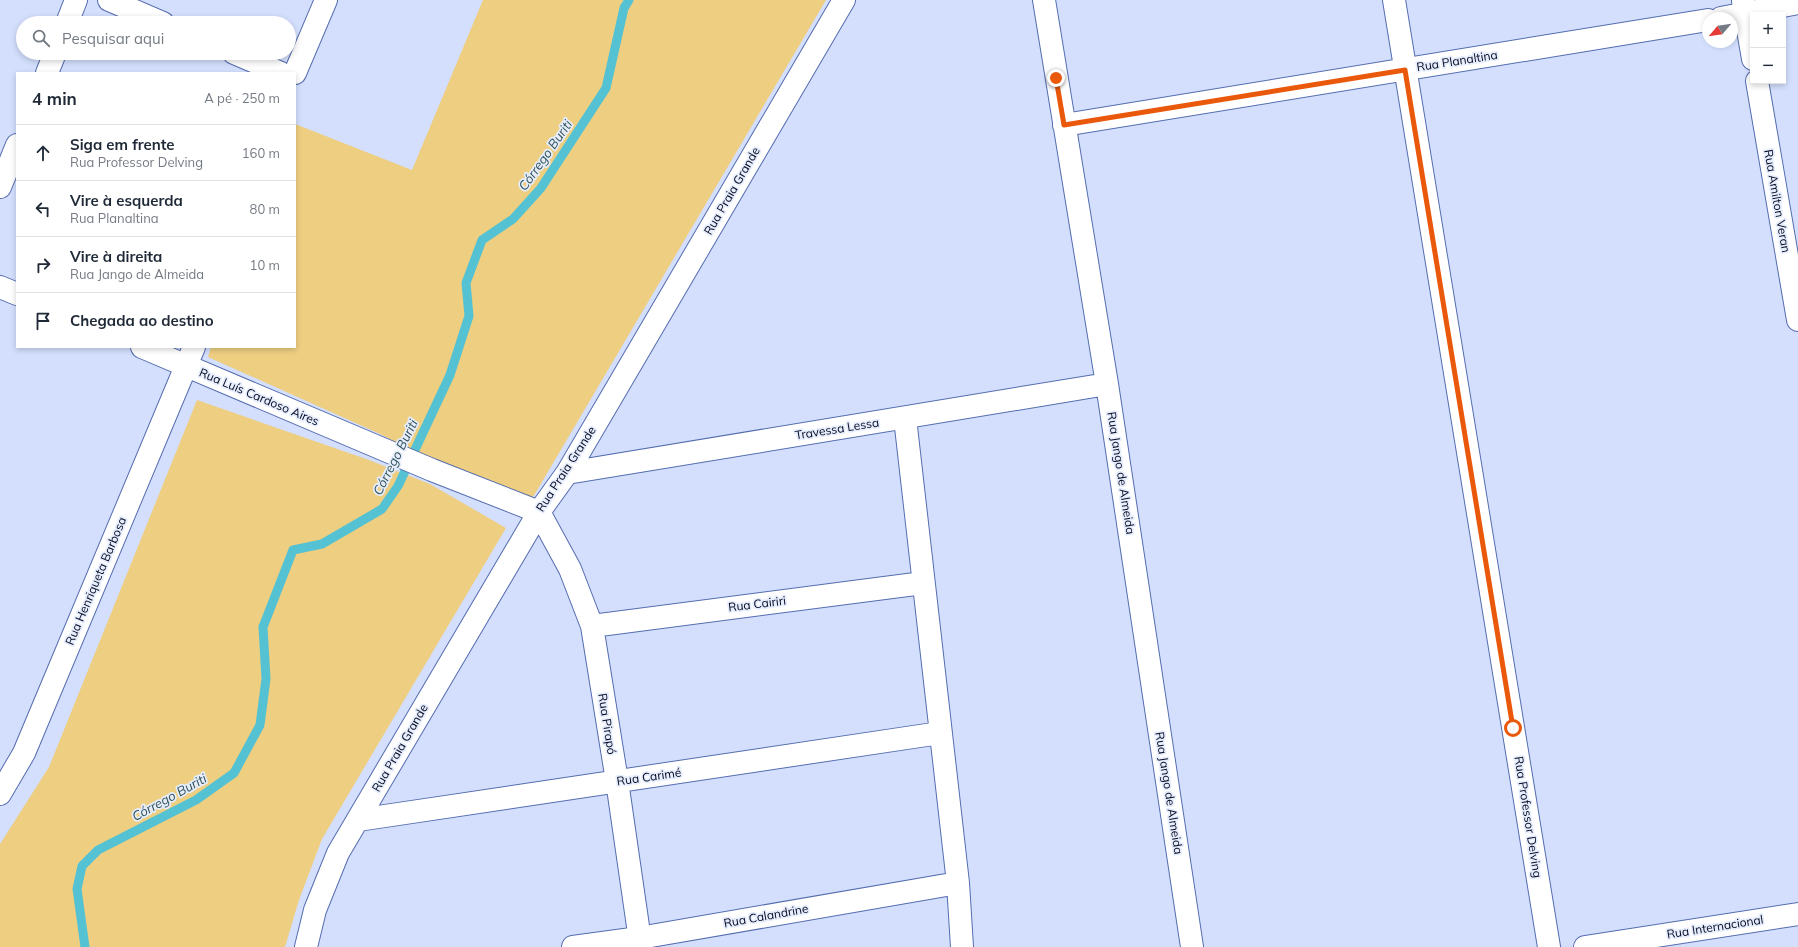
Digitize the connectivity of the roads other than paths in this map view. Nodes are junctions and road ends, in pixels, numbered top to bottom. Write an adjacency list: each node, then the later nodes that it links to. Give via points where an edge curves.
1 (76, 0): 10 (street)
2 (109, 0): 11 (street)
3 (326, 0): 19 (street)
4 (844, 0): 31 (street, Rua Praia Grande)
5 (1044, 0): 21 (street, Rua Jango de Almeida)
6 (1394, 0): 16 (street, Rua Professor Delving)
7 (1798, 3): 8 (street)
8 (1744, 7): 9 (street); 13 (street)
9 (1734, 12)
10 (70, 16)
11 (147, 16)
12 (1702, 21): 16 (street, Rua Planaltina)
13 (1751, 48)
14 (52, 60): 17 (street)
15 (250, 60): 18 (street)
16 (1405, 70): 21 (street, Rua Planaltina); 46 (street, Rua Professor Delving)
17 (46, 72)
18 (279, 72)
19 (295, 72)
20 (1758, 84): 26 (street, Rua Amilton Veran)
21 (1064, 125): 29 (street, Rua Jango de Almeida)
22 (16, 147): 23 (street)
23 (0, 187)
24 (0, 287): 25 (street)
25 (16, 294)
26 (1798, 320)
27 (147, 348): 28 (street, Rua Luís Cardoso Aires)
28 (191, 357): 32 (street, Rua Luís Cardoso Aires, via 377,447); 37 (street, Rua Henriqueta Barbosa, via 24,753)
29 (1107, 384): 30 (street, Travessa Lessa); 45 (street, Rua Jango de Almeida)
30 (905, 418): 31 (street, Travessa Lessa); 33 (street)
31 (566, 473): 32 (street, Rua Praia Grande)
32 (539, 512): 34 (street, Rua Pirapó, via 570,569); 38 (street, Rua Praia Grande)
33 (923, 582): 34 (street, Rua Cairiri); 35 (street)
34 (592, 626): 36 (street, Rua Pirapó)
35 (940, 733): 36 (street, Rua Carimé); 39 (street)
36 (617, 781): 38 (street, Rua Carimé); 41 (street, Rua Pirapó)
37 (0, 794)
38 (358, 820): 42 (street, Rua Praia Grande, via 338,853 315,910)
39 (958, 882): 41 (street, Rua Calandrine); 44 (street)
40 (1798, 914): 47 (street, Rua Internacional)
41 (640, 942): 43 (street, Rua Calandrine)
42 (306, 947)
43 (573, 947)
44 (962, 947)
45 (1192, 947)
46 (1549, 947)
47 (1585, 947)

